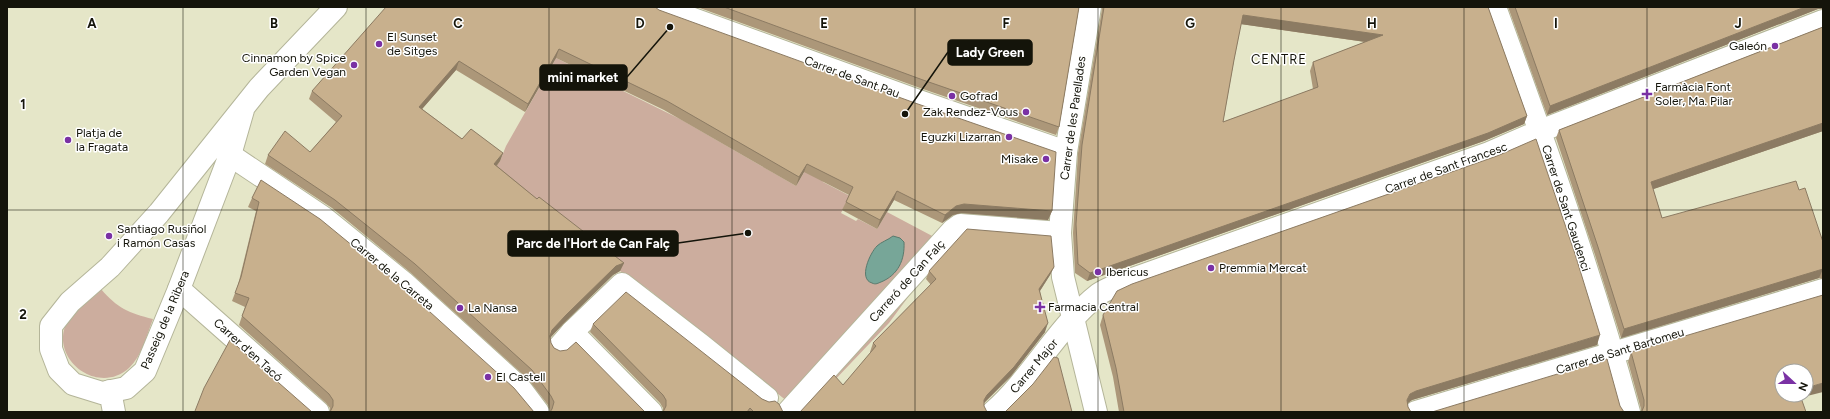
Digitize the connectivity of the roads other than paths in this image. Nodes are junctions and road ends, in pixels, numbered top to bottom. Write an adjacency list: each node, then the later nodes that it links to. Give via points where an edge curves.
1 (336, 7): 6 (street, Passeig de la Ribera, via 259,88)
2 (660, 7): 8 (street, Carrer de Sant Pau)
3 (1090, 7): 8 (street, Carrer de les Parellades)
4 (1495, 7): 7 (street, Carrer de Sant Gaudenci)
5 (1823, 21): 7 (street, Carrer de Sant Francesc)
6 (243, 110): 9 (street, Passeig de la Ribera); 16 (street, Passeig de la Ribera, via 159,213 110,267 70,302 51,326 51,350 59,370 73,384 102,393)
7 (1540, 131): 13 (street, Carrer de Sant Francesc, via 1489,153 1124,282 1100,294); 14 (street, Carrer de Sant Gaudenci)
8 (1066, 152): 10 (street, Carrer de les Parellades)
9 (230, 155): 11 (street, Passeig de la Ribera); 18 (street, Carrer de la Carreta, via 330,223 403,282 522,385)
10 (1060, 233): 13 (street, Carrer de les Parellades, via 1062,277); 20 (street, Carreró de Can Falç, via 960,225)
11 (179, 289): 16 (street, Passeig de la Ribera, via 145,371); 17 (street, Carrer d'en Tacó)
12 (1823, 290): 14 (street, Carrer de Sant Bartomeu)
13 (1074, 319): 21 (street, Carrer Major); 22 (street, Carrer de les Parellades)
14 (1613, 353): 23 (street, Carrer de Sant Bartomeu); 24 (street, Carrer de Sant Gaudenci)
15 (767, 398): 19 (street, via 622,284 566,339)
16 (112, 402)
17 (318, 412)
18 (538, 412)
19 (651, 412)
20 (788, 412)
21 (993, 412)
22 (1096, 412)
23 (1416, 412)
24 (1629, 412)

